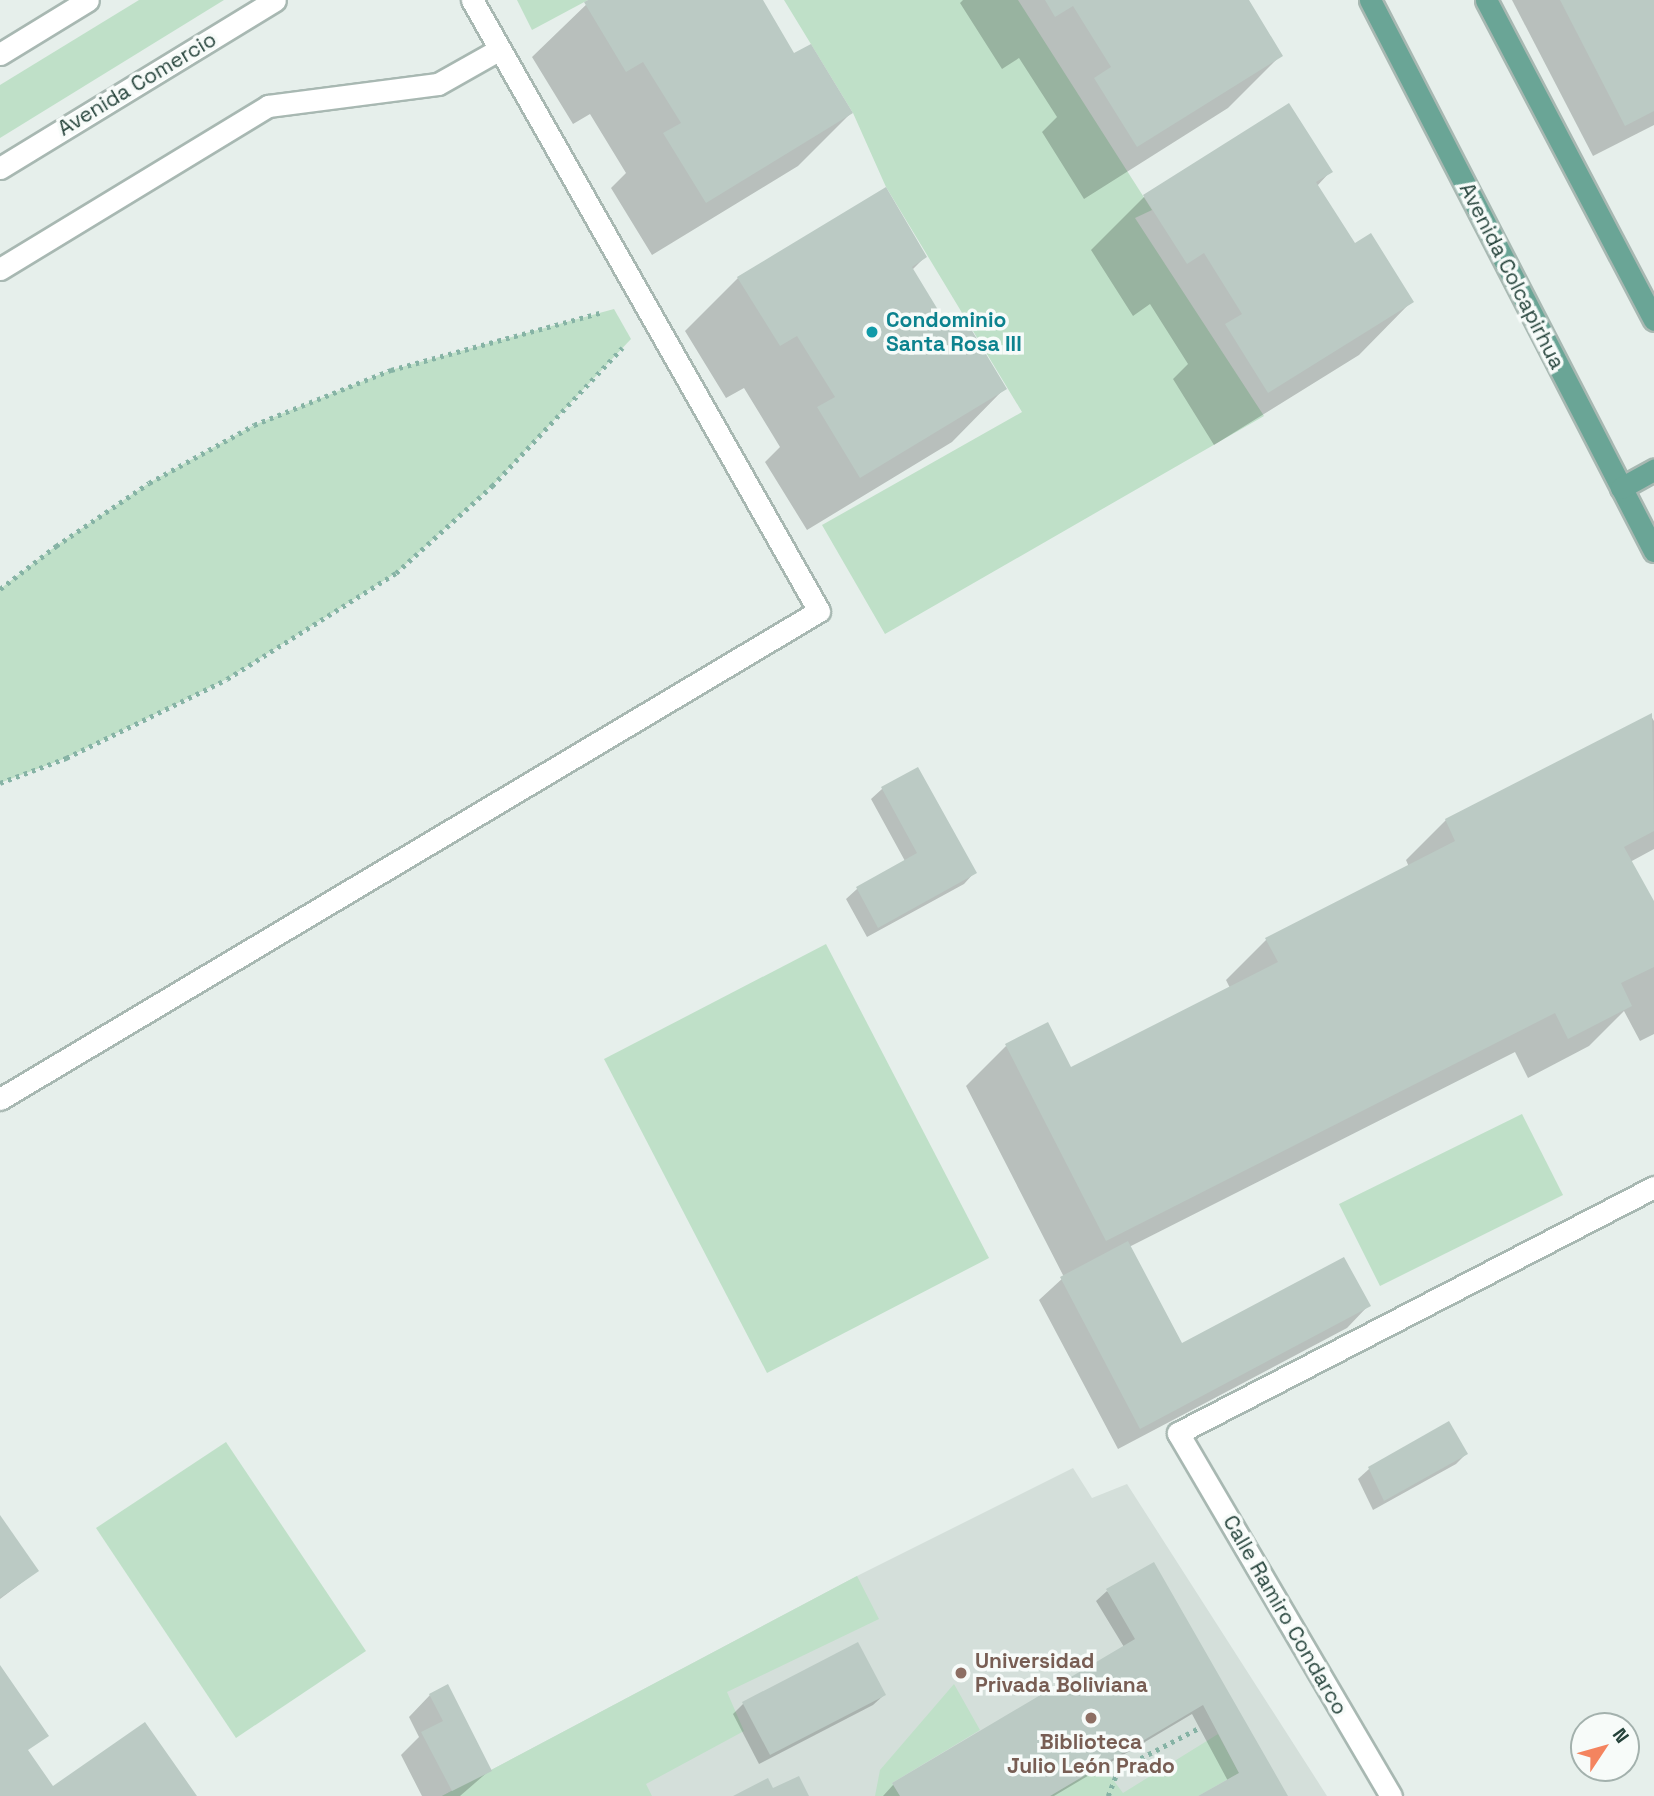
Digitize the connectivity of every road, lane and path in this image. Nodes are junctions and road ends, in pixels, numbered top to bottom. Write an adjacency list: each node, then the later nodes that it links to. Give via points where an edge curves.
1 (88, 0): 7 (street)
2 (275, 0): 8 (street, Avenida Comercio)
3 (472, 0): 6 (street)
4 (1370, 0): 13 (main road, Avenida Colcapirhua)
5 (1486, 0): 11 (main road)
6 (498, 50): 9 (street, via 438,84 268,106); 10 (street)
7 (0, 54)
8 (0, 168)
9 (0, 269)
10 (648, 312): 15 (path, via 614,309 391,370 254,425 149,483); 16 (path, via 631,339 492,486 396,573 227,679 66,758); 17 (street, via 819,611)
11 (1654, 320)
12 (1654, 470): 13 (main road)
13 (1621, 488): 14 (main road, Avenida Colcapirhua)
14 (1654, 551)
15 (0, 589)
16 (0, 783)
17 (0, 1099)
18 (1654, 1187): 21 (street, Calle Ramiro Condarco, via 1178,1433)
19 (1199, 1728): 20 (path, via 1118,1770)
20 (1108, 1796)
21 (1391, 1796)

